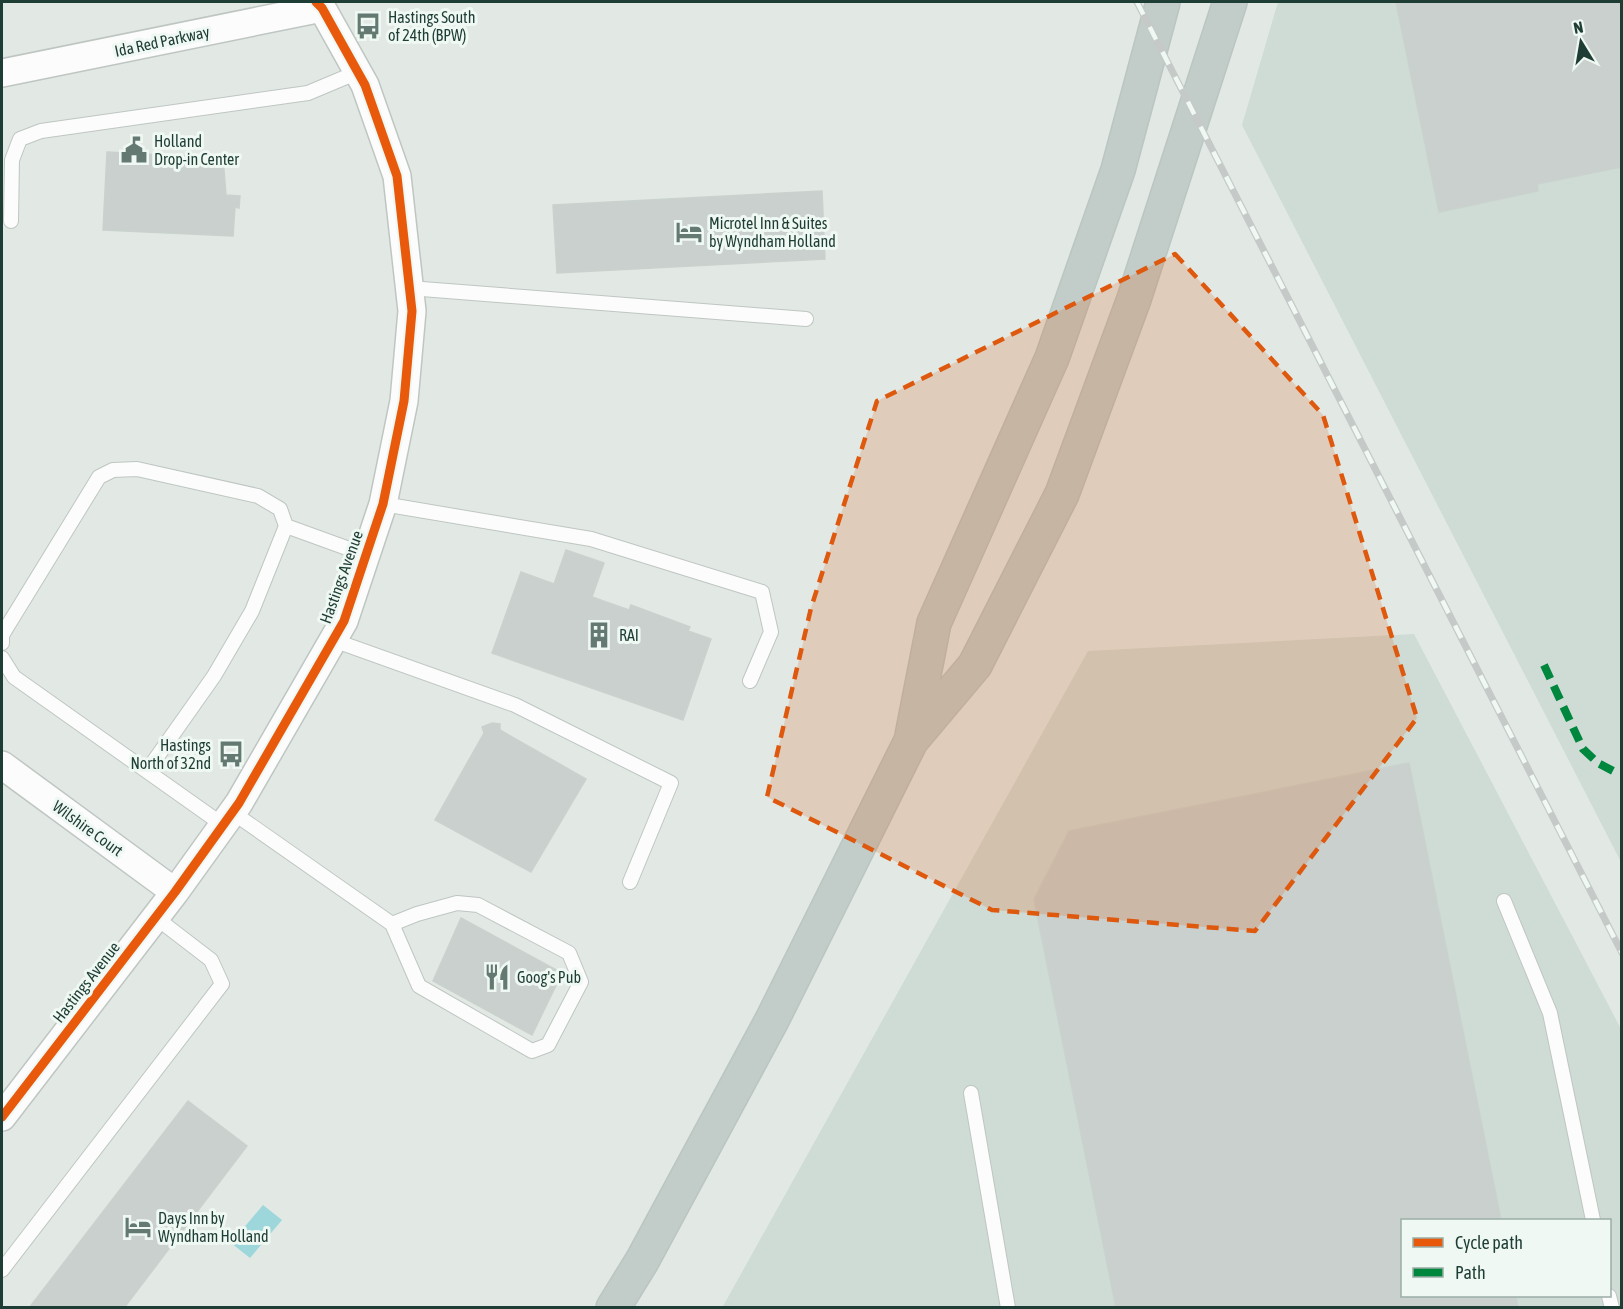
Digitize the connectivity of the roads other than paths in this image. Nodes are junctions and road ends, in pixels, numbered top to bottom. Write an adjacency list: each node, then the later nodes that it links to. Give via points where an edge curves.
1 (1163, 2): 16 (highway, via 1118,170 1052,358 934,623)
2 (1230, 2): 16 (highway, via 1134,299 1062,494 975,665)
3 (319, 5): 4 (street, Hastings Avenue); 5 (street, Ida Red Parkway)
4 (358, 72): 6 (lane, via 308,93 41,130 20,139 12,160); 7 (street, Hastings Avenue, via 397,176)
5 (2, 73)
6 (11, 221)
7 (409, 288): 8 (lane); 9 (street, Hastings Avenue, via 412,311 404,401)
8 (806, 319)
9 (383, 504): 11 (street, Hastings Avenue); 15 (lane, via 591,539 762,592 771,633)
10 (286, 526): 11 (lane); 13 (lane, via 280,509 258,496 137,469 113,470 99,477 2,635); 18 (lane, via 252,611 214,676)
11 (366, 555): 12 (street, Hastings Avenue, via 344,621)
12 (333, 640): 19 (street, Hastings Avenue); 20 (lane, via 515,705 671,783)
13 (2, 643)
14 (2, 658): 18 (lane, via 14,676)
15 (750, 681)
16 (911, 741): 29 (highway, via 772,1020)
17 (2, 765): 21 (street, Wilshire Court)
18 (147, 771): 19 (lane)
19 (227, 818): 21 (street, Hastings Avenue); 24 (lane)
20 (630, 882)
21 (175, 892): 23 (street, Hastings Avenue)
22 (1504, 901): 27 (lane, via 1550,1013)
23 (155, 917): 26 (street, Hastings Avenue); 28 (lane, via 211,960 222,984)
24 (392, 924): 24 (lane, via 419,986 532,1051 548,1045 581,982 569,953 478,905 457,903)
25 (970, 1093): 30 (lane)
26 (2, 1117)
27 (1593, 1219)
28 (2, 1270)
29 (613, 1308)
30 (1008, 1308)

